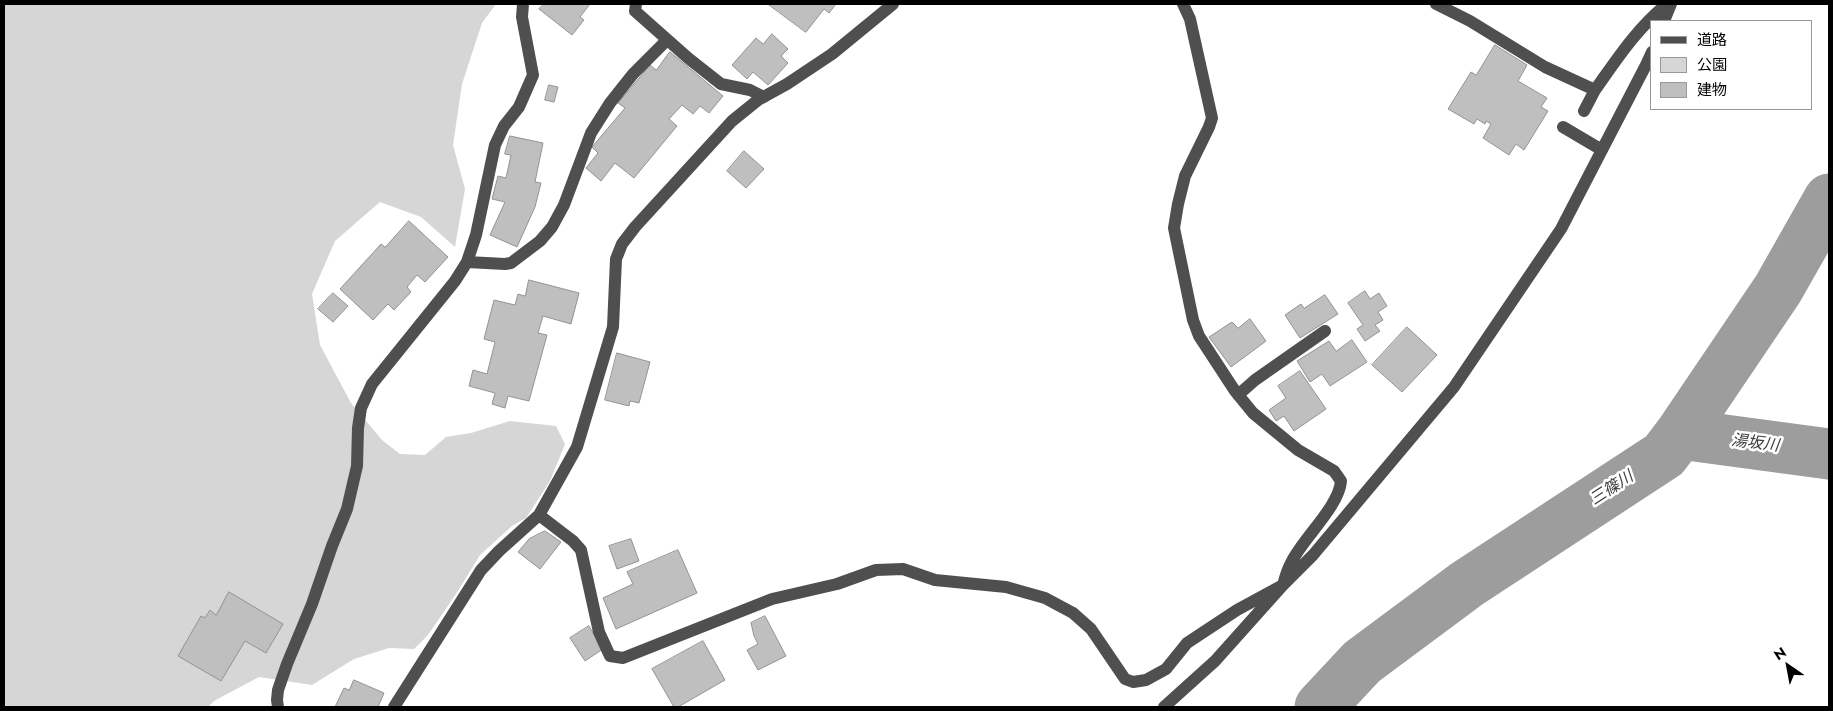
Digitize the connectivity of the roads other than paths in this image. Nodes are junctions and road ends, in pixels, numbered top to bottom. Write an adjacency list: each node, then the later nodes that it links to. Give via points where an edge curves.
1 (523, 4): 15 (street, via 522,17 533,75 495,145)
2 (636, 4): 8 (street, via 635,11)
3 (892, 4): 11 (street, via 832,54)
4 (1183, 4): 17 (street, via 1190,19 1212,118 1185,176 1174,228 1199,336)
5 (1436, 4): 10 (street, via 1544,67)
6 (1669, 4): 7 (street); 10 (street, via 1650,17 1625,46)
7 (1664, 20)
8 (667, 40): 11 (street, via 721,84 750,90); 15 (street, via 633,74 600,118 591,133 564,205 540,241 511,263)
9 (1650, 56): 14 (street)
10 (1595, 90): 12 (street)
11 (764, 97): 18 (street, via 732,121 654,204 622,244 616,259 613,327 577,447)
12 (1584, 111)
13 (1562, 128): 14 (street)
14 (1602, 150): 19 (street, via 1561,229 1454,387 1313,555)
15 (467, 262): 20 (street, via 372,384 361,408 357,466 348,509 286,664 276,700)
16 (1325, 331): 17 (street)
17 (1238, 395): 19 (street, via 1253,413 1298,450 1334,471 1341,480 1340,490 1291,562)
18 (539, 515): 19 (street, via 581,550 598,632 610,656 623,658 772,599 837,584 876,570 903,569 935,580 1006,587 1045,598 1072,613 1091,629 1125,679 1133,682 1146,680 1166,669 1187,643); 21 (street, via 481,570)
19 (1282, 585): 22 (street, via 1215,661)
20 (278, 707)
21 (394, 707)
22 (1164, 707)

